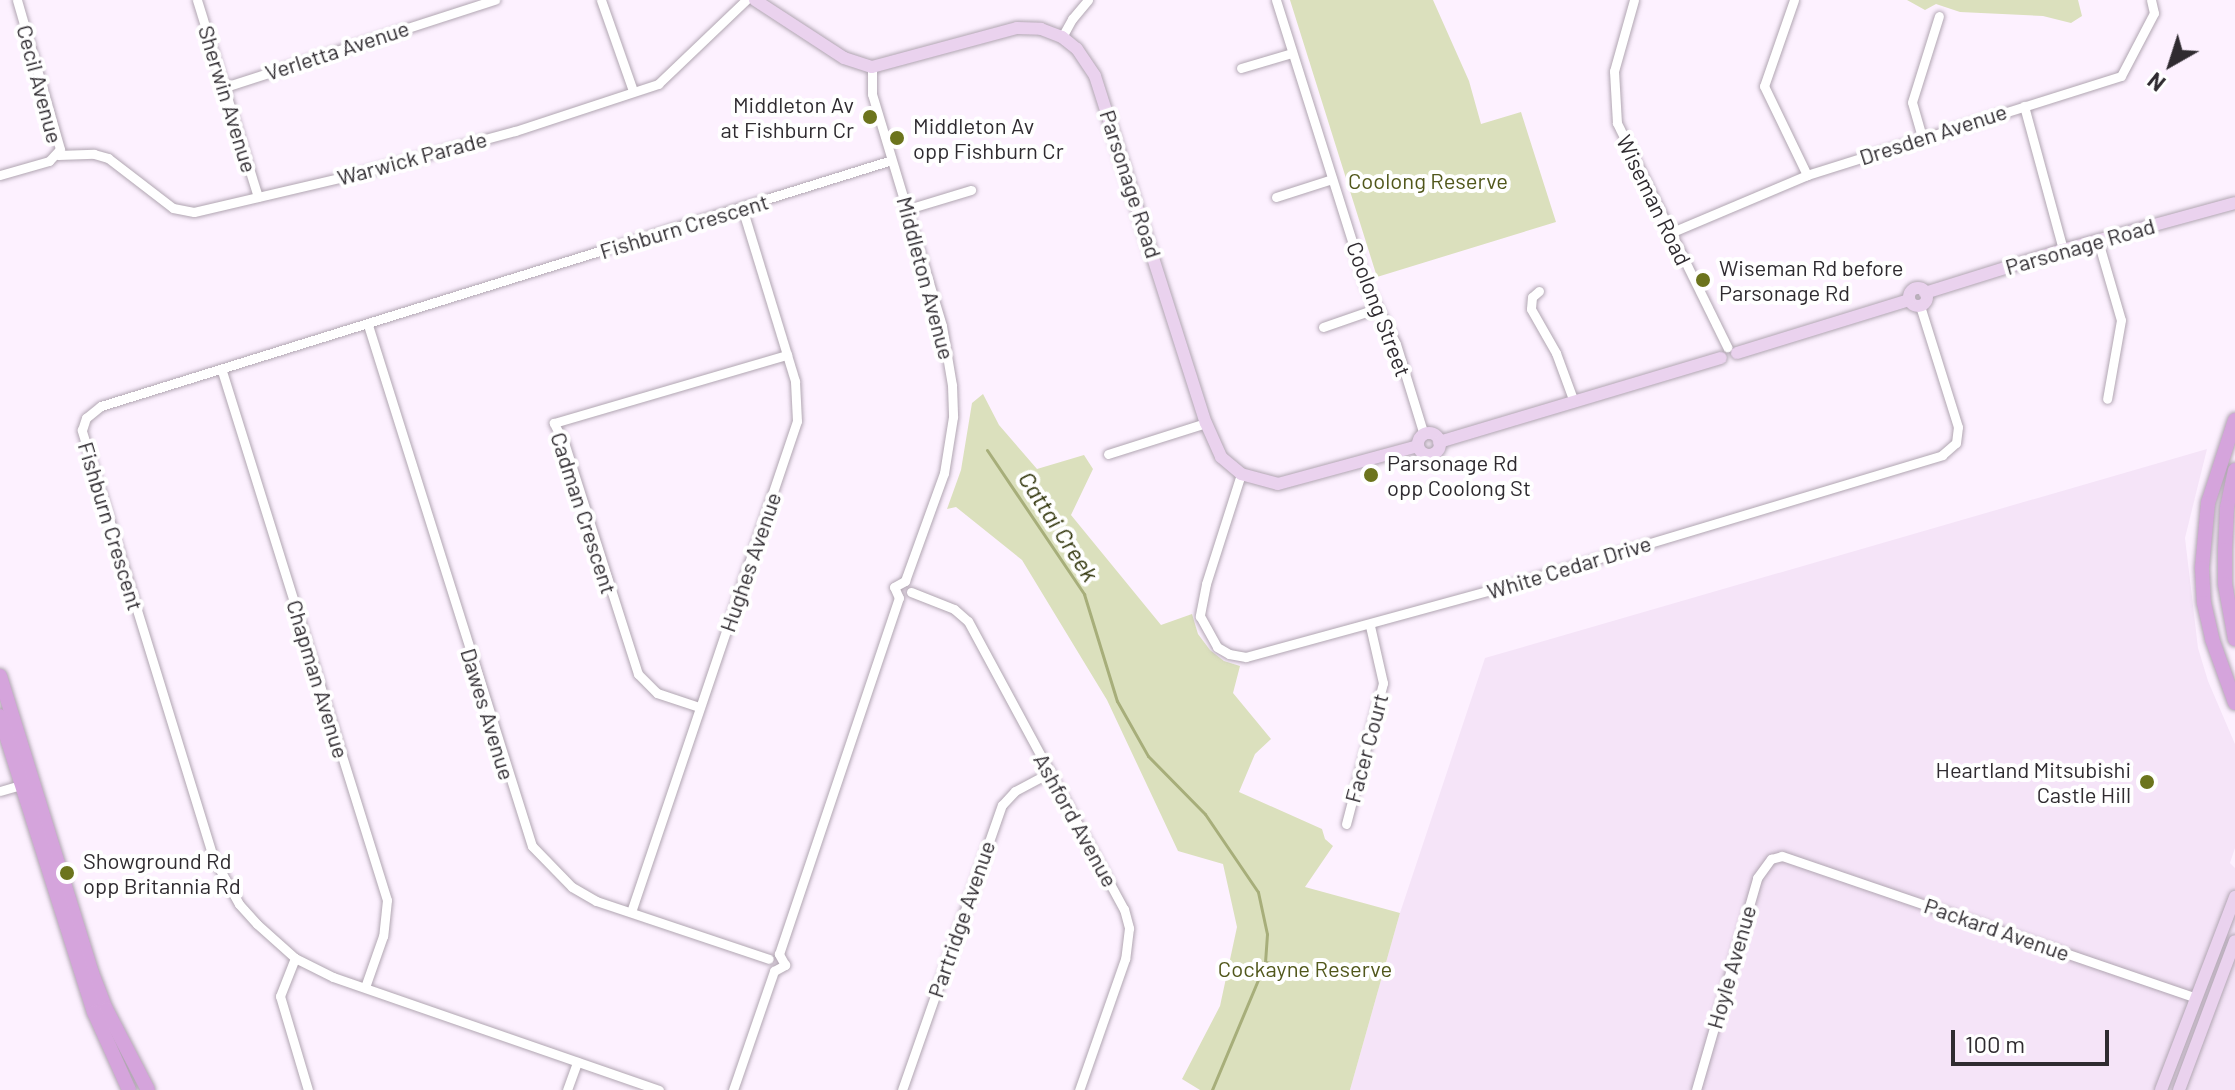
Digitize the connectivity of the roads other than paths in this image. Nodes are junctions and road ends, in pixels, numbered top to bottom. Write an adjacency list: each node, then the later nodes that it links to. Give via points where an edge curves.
1 (17, 0): 21 (street, Cecil Avenue, via 58,137)
2 (197, 0): 17 (street, Sherwin Avenue)
3 (495, 0): 17 (street, Verletta Avenue)
4 (601, 0): 18 (street)
5 (746, 0): 18 (street, Warwick Parade, via 658,84)
6 (755, 0): 15 (street, via 844,58)
7 (1088, 0): 13 (street)
8 (1276, 0): 14 (street, Coolong Street)
9 (1634, 0): 32 (street, Wiseman Road, via 1614,71 1613,101 1621,133)
10 (1794, 0): 24 (street, via 1764,86)
11 (2151, 0): 19 (street, Dresden Avenue, via 2154,13 2121,76)
12 (1939, 16): 20 (street, via 1912,102)
13 (1062, 37): 15 (street, via 1017,28); 46 (street, Parsonage Road, via 1095,76)
14 (1292, 53): 16 (street); 25 (street, Coolong Street)
15 (872, 67): 22 (street, Middleton Avenue, via 872,94)
16 (1241, 68)
17 (225, 87): 27 (street, Sherwin Avenue)
18 (633, 91): 27 (street, Warwick Parade, via 515,131)
19 (2024, 106): 20 (street, Dresden Avenue); 34 (street)
20 (1922, 137): 24 (street, Dresden Avenue)
21 (58, 155): 23 (street, Cecil Avenue); 27 (street, Warwick Parade, via 108,158 184,211)
22 (892, 160): 30 (street, Fishburn Crescent); 31 (street, Middleton Avenue)
23 (0, 175)
24 (1807, 175): 32 (street, Dresden Avenue)
25 (1332, 179): 28 (street); 37 (street, Coolong Street)
26 (971, 190): 31 (street)
27 (258, 197)
28 (1276, 197)
29 (2235, 203): 33 (street, Parsonage Road)
30 (742, 208): 38 (street, Fishburn Crescent); 41 (street, Hughes Avenue)
31 (908, 209): 52 (street, Middleton Avenue, via 949,355 953,417 944,473)
32 (1670, 233): 40 (street, Wiseman Road)
33 (2098, 241): 34 (street, Parsonage Road); 43 (street, via 2121,320)
34 (2063, 250): 36 (street, Parsonage Road, via 1925,293 1914,289)
35 (1539, 291): 44 (street, via 1531,309 1556,353)
36 (1915, 303): 40 (street); 55 (street, White Cedar Drive, via 1958,427 1956,443 1942,455)
37 (1378, 308): 39 (street); 47 (street, Coolong Street, via 1396,344)
38 (368, 325): 42 (street, Fishburn Crescent); 67 (street, Dawes Avenue, via 532,846 572,887)
39 (1323, 327)
40 (1728, 353): 44 (street)
41 (787, 355): 59 (street, Hughes Avenue, via 798,396 797,421); 59 (street, Cadman Crescent, via 554,423 638,674 657,693)
42 (222, 371): 70 (street, Fishburn Crescent, via 93,408 82,430 213,857 239,904); 72 (street, Chapman Avenue, via 387,900 385,928)
43 (2107, 399)
44 (1574, 402): 48 (street)
45 (2235, 420): 58 (main road, via 2208,503 2202,568 2212,639)
46 (1206, 423): 49 (street); 51 (street, Parsonage Road, via 1216,450)
47 (1421, 440): 48 (street, via 1433,434); 48 (street, via 1421,451 1431,454); 51 (street, via 1289,483 1270,484)
48 (1439, 442)
49 (1108, 454)
50 (2235, 470): 56 (main road, via 2225,550)
51 (1241, 474): 55 (street, White Cedar Drive, via 1200,610 1217,647 1238,656 1260,656)
52 (905, 581): 53 (street); 54 (street, Middleton Avenue, via 894,585)
53 (911, 592): 54 (street); 61 (street, Ashford Avenue, via 954,609 968,621)
54 (899, 598): 69 (street)
55 (1370, 626): 64 (street, Facer Court, via 1383,683)
56 (2235, 639)
57 (0, 676): 77 (main road, via 92,973)
58 (2235, 703)
59 (699, 707): 67 (street, Hughes Avenue)
60 (0, 716): 62 (main road)
61 (1050, 772): 82 (street, Partridge Avenue, via 1015,791 1002,805); 83 (street, Ashford Avenue, via 1124,909 1129,928 1125,959)
62 (21, 785): 63 (street); 76 (main road, via 94,1012)
63 (0, 791)
64 (1346, 824)
65 (1782, 856): 73 (street, Packard Avenue); 84 (street, Hoyle Avenue, via 1771,859 1757,878)
66 (2235, 897): 73 (street)
67 (631, 912): 69 (street, Dawes Avenue)
68 (2235, 941): 74 (street)
69 (774, 956): 71 (street, via 769,966); 71 (street, via 785,965)
70 (295, 958): 72 (street, Fishburn Crescent); 78 (street, via 280,996)
71 (774, 971): 81 (street)
72 (365, 987): 75 (street, Fishburn Crescent)
73 (2195, 997): 74 (street, Packard Avenue); 85 (street)
74 (2211, 1003): 86 (street)
75 (577, 1062): 79 (street); 80 (street, Fishburn Crescent)
76 (129, 1090)
77 (148, 1090)
78 (308, 1090)
79 (567, 1090)
80 (659, 1090)
81 (733, 1090)
82 (902, 1090)
83 (1079, 1090)
84 (1696, 1090)
85 (2161, 1090)
86 (2179, 1090)

